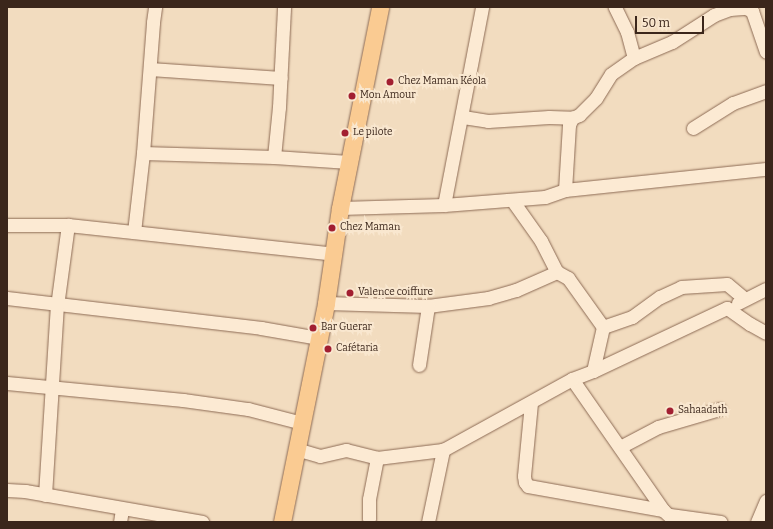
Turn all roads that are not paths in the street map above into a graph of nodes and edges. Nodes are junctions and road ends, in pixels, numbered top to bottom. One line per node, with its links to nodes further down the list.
1 (156, 7): 8 (street)
2 (284, 7): 9 (street)
3 (380, 7): 16 (main road)
4 (482, 7): 11 (street)
5 (615, 7): 7 (street)
6 (766, 52): 7 (street)
7 (634, 58): 12 (street)
8 (150, 68): 9 (street); 14 (street)
9 (281, 78): 15 (street)
10 (766, 91): 13 (street)
11 (463, 116): 12 (street); 20 (street)
12 (572, 118): 18 (street)
13 (693, 128)
14 (143, 153): 15 (street); 24 (street)
15 (274, 158): 16 (street)
16 (349, 162): 21 (main road)
17 (766, 168): 18 (street)
18 (565, 190): 19 (street)
19 (512, 200): 20 (street); 26 (street)
20 (444, 205): 21 (street)
21 (340, 208): 25 (main road)
22 (7, 225): 23 (street)
23 (68, 225): 24 (street); 31 (street)
24 (134, 232): 25 (street)
25 (333, 254): 30 (main road)
26 (557, 272): 32 (street); 34 (street)
27 (766, 289): 29 (street)
28 (7, 298): 31 (street)
29 (745, 299): 33 (street); 34 (street)
30 (326, 303): 32 (street); 36 (main road)
31 (58, 306): 36 (street); 41 (street)
32 (428, 306): 37 (street)
33 (727, 308): 35 (street); 38 (street)
34 (603, 327): 38 (street)
35 (766, 333)
36 (319, 338): 44 (main road)
37 (419, 365)
38 (593, 371): 39 (street)
39 (572, 380): 42 (street); 45 (street)
40 (7, 383): 41 (street)
41 (53, 387): 44 (street); 50 (street)
42 (531, 402): 47 (street); 53 (street)
43 (719, 409): 45 (street)
44 (302, 423): 46 (main road)
45 (620, 447): 53 (street)
46 (296, 449): 48 (street); 57 (main road)
47 (443, 450): 48 (street); 58 (street)
48 (377, 458): 54 (street)
49 (7, 490): 50 (street)
50 (45, 495): 52 (street)
51 (766, 501): 60 (street)
52 (122, 509): 55 (street); 56 (street)
53 (670, 516): 59 (street)
54 (369, 519)
55 (120, 522)
56 (202, 522)
57 (282, 522)
58 (428, 522)
59 (721, 522)
60 (757, 522)

